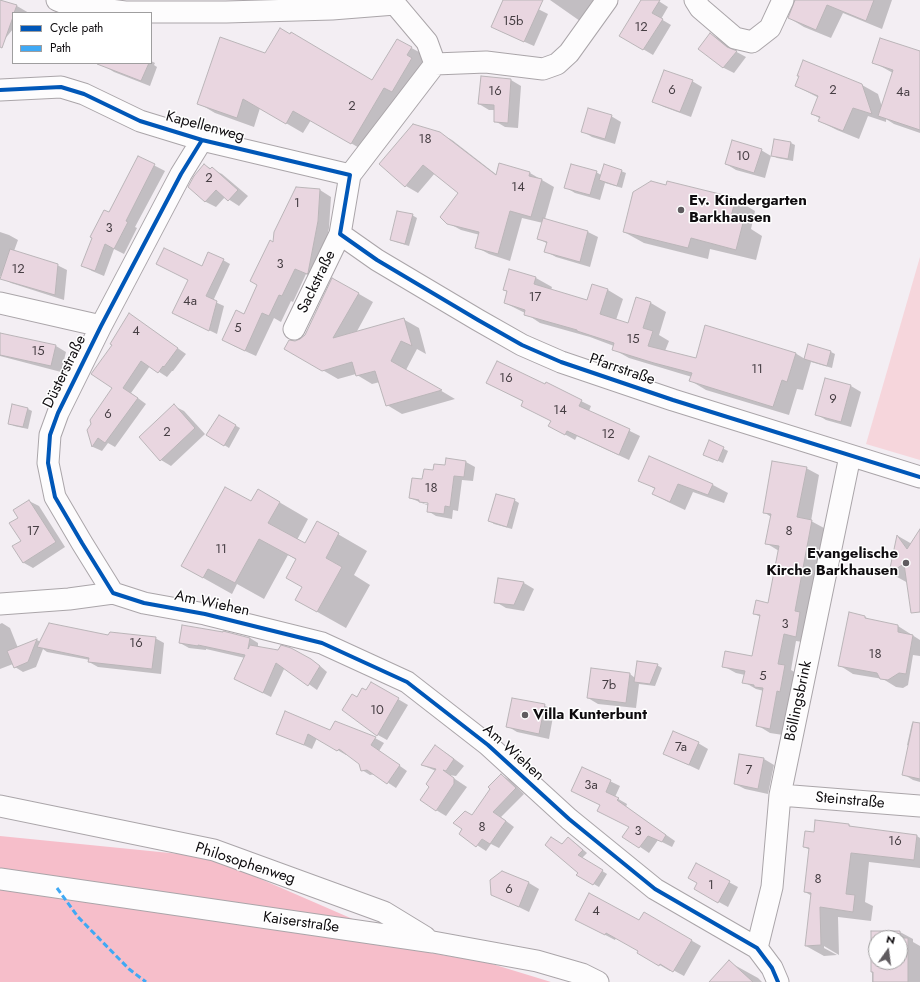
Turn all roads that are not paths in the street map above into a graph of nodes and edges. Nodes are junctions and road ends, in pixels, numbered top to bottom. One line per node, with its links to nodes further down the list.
1 (57, 0): 5 (street)
2 (607, 0): 6 (street)
3 (695, 0): 4 (street)
4 (783, 0)
5 (395, 2): 6 (street)
6 (435, 64): 9 (street)
7 (0, 90): 8 (street, Kapellenweg)
8 (202, 140): 9 (street, Kapellenweg); 12 (street, Düsterstraße)
9 (350, 175): 10 (street)
10 (340, 234): 13 (street, Sackstraße); 14 (street, Pfarrstraße)
11 (0, 303): 12 (street)
12 (101, 326): 16 (street, Düsterstraße)
13 (294, 329)
14 (850, 456): 15 (street, Pfarrstraße); 18 (street, Böllingsbrink)
15 (920, 477)
16 (114, 593): 17 (street); 23 (street, Am Wiehen)
17 (0, 604)
18 (780, 795): 20 (street, Steinstraße); 23 (street, Böllingsbrink)
19 (0, 806): 22 (street, Philosophenweg)
20 (920, 806)
21 (0, 879): 22 (street, Kaiserstraße)
22 (433, 942): 24 (street, Kaiserstraße)
23 (757, 948): 25 (street, Am Wiehen)
24 (598, 982)
25 (778, 982)

